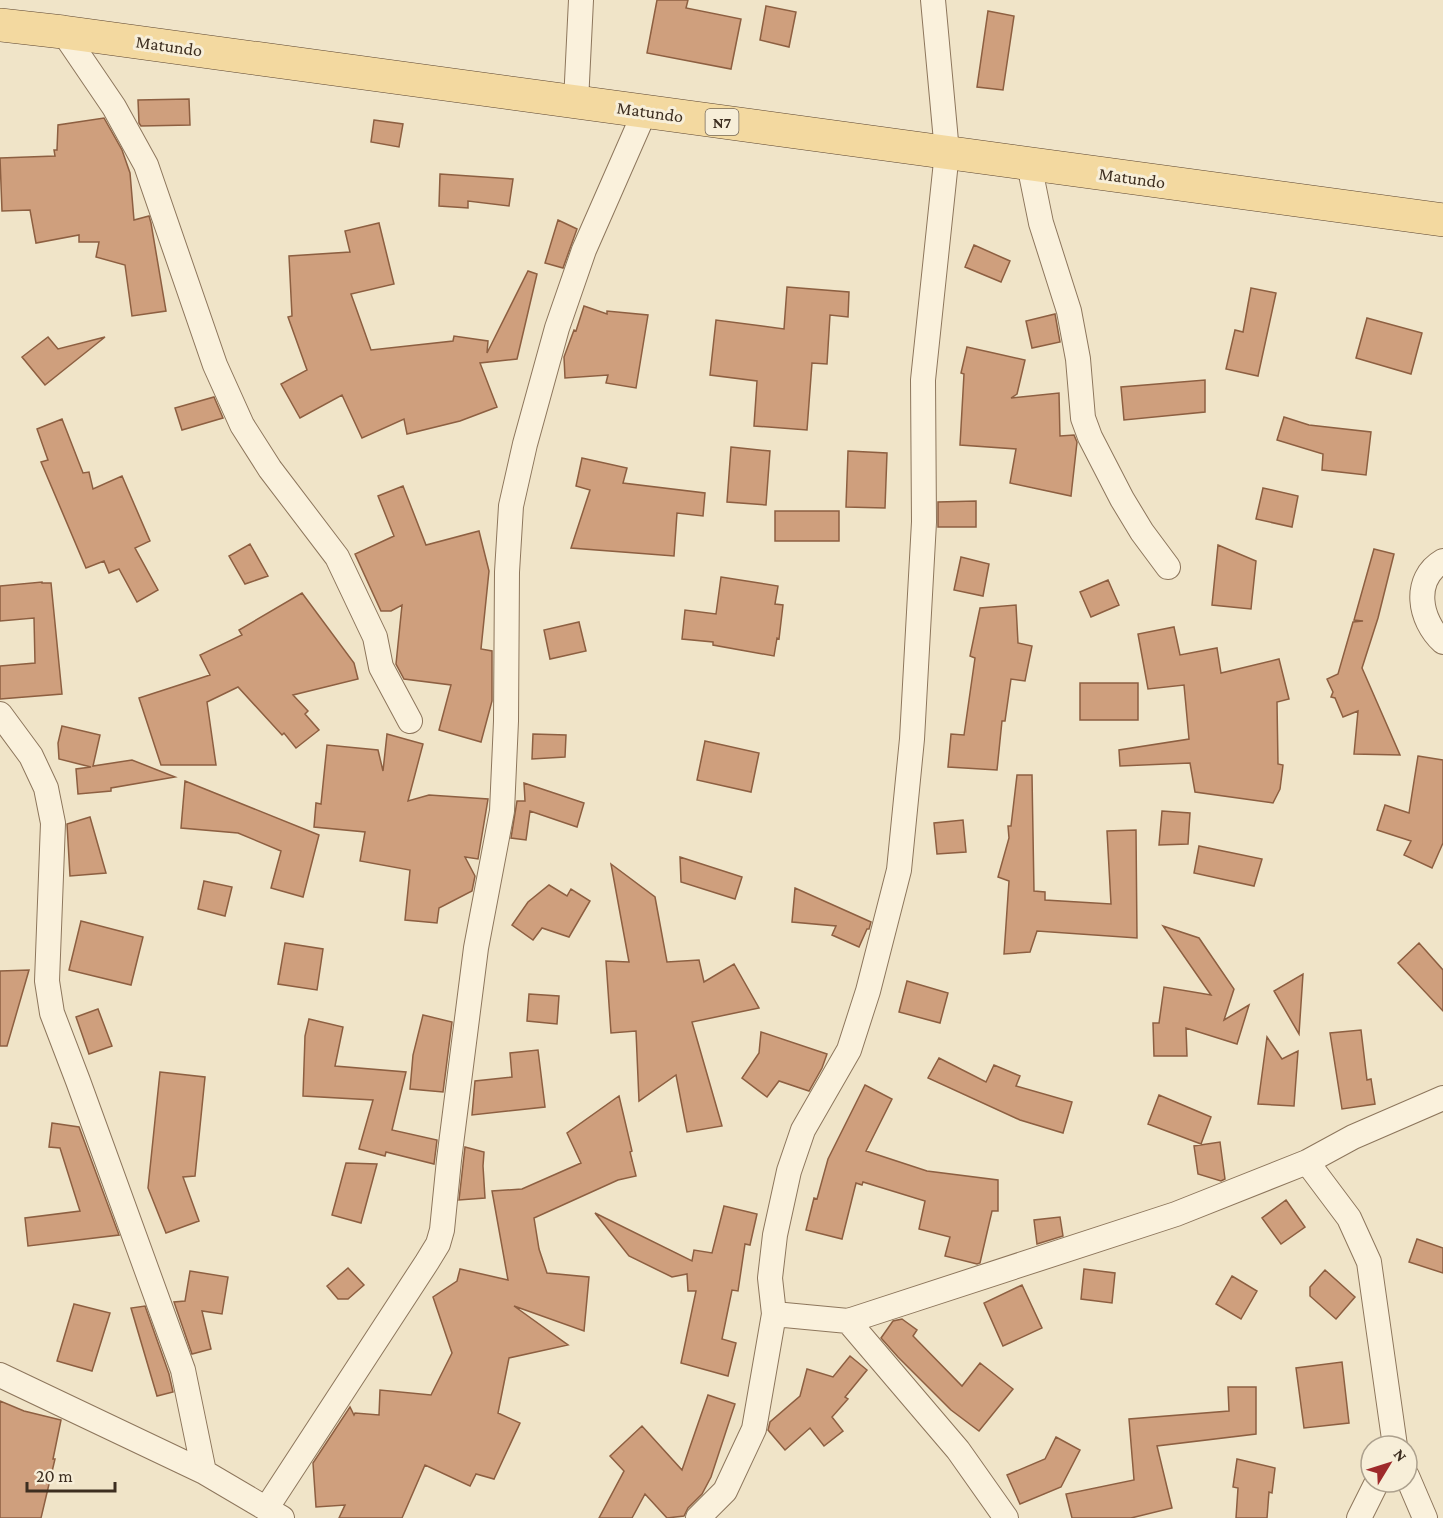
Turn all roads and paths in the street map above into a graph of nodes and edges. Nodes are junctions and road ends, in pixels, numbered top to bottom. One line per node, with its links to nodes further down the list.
1 (580, 0): 5 (street)
2 (935, 1): 7 (street)
3 (0, 25): 4 (main road, Matundo / N7)
4 (63, 32): 5 (main road, Matundo / N7); 14 (street)
5 (576, 102): 6 (main road, Matundo / N7)
6 (645, 111): 7 (main road, Matundo / N7); 24 (street)
7 (947, 152): 8 (main road, Matundo / N7); 17 (street)
8 (1029, 164): 9 (main road, Matundo / N7); 11 (street)
9 (1443, 220)
10 (1443, 561): 12 (street)
11 (1168, 567)
12 (1443, 642)
13 (0, 714): 21 (street)
14 (410, 721)
15 (1443, 1098): 16 (street)
16 (1307, 1162): 18 (street); 20 (street)
17 (774, 1314): 18 (street); 25 (street)
18 (848, 1321): 26 (street)
19 (0, 1375): 21 (street)
20 (1393, 1434)
21 (204, 1472): 24 (street)
22 (1371, 1494): 27 (street)
23 (1415, 1494): 28 (street)
24 (274, 1513)
25 (698, 1518)
26 (1006, 1518)
27 (1359, 1518)
28 (1425, 1518)

